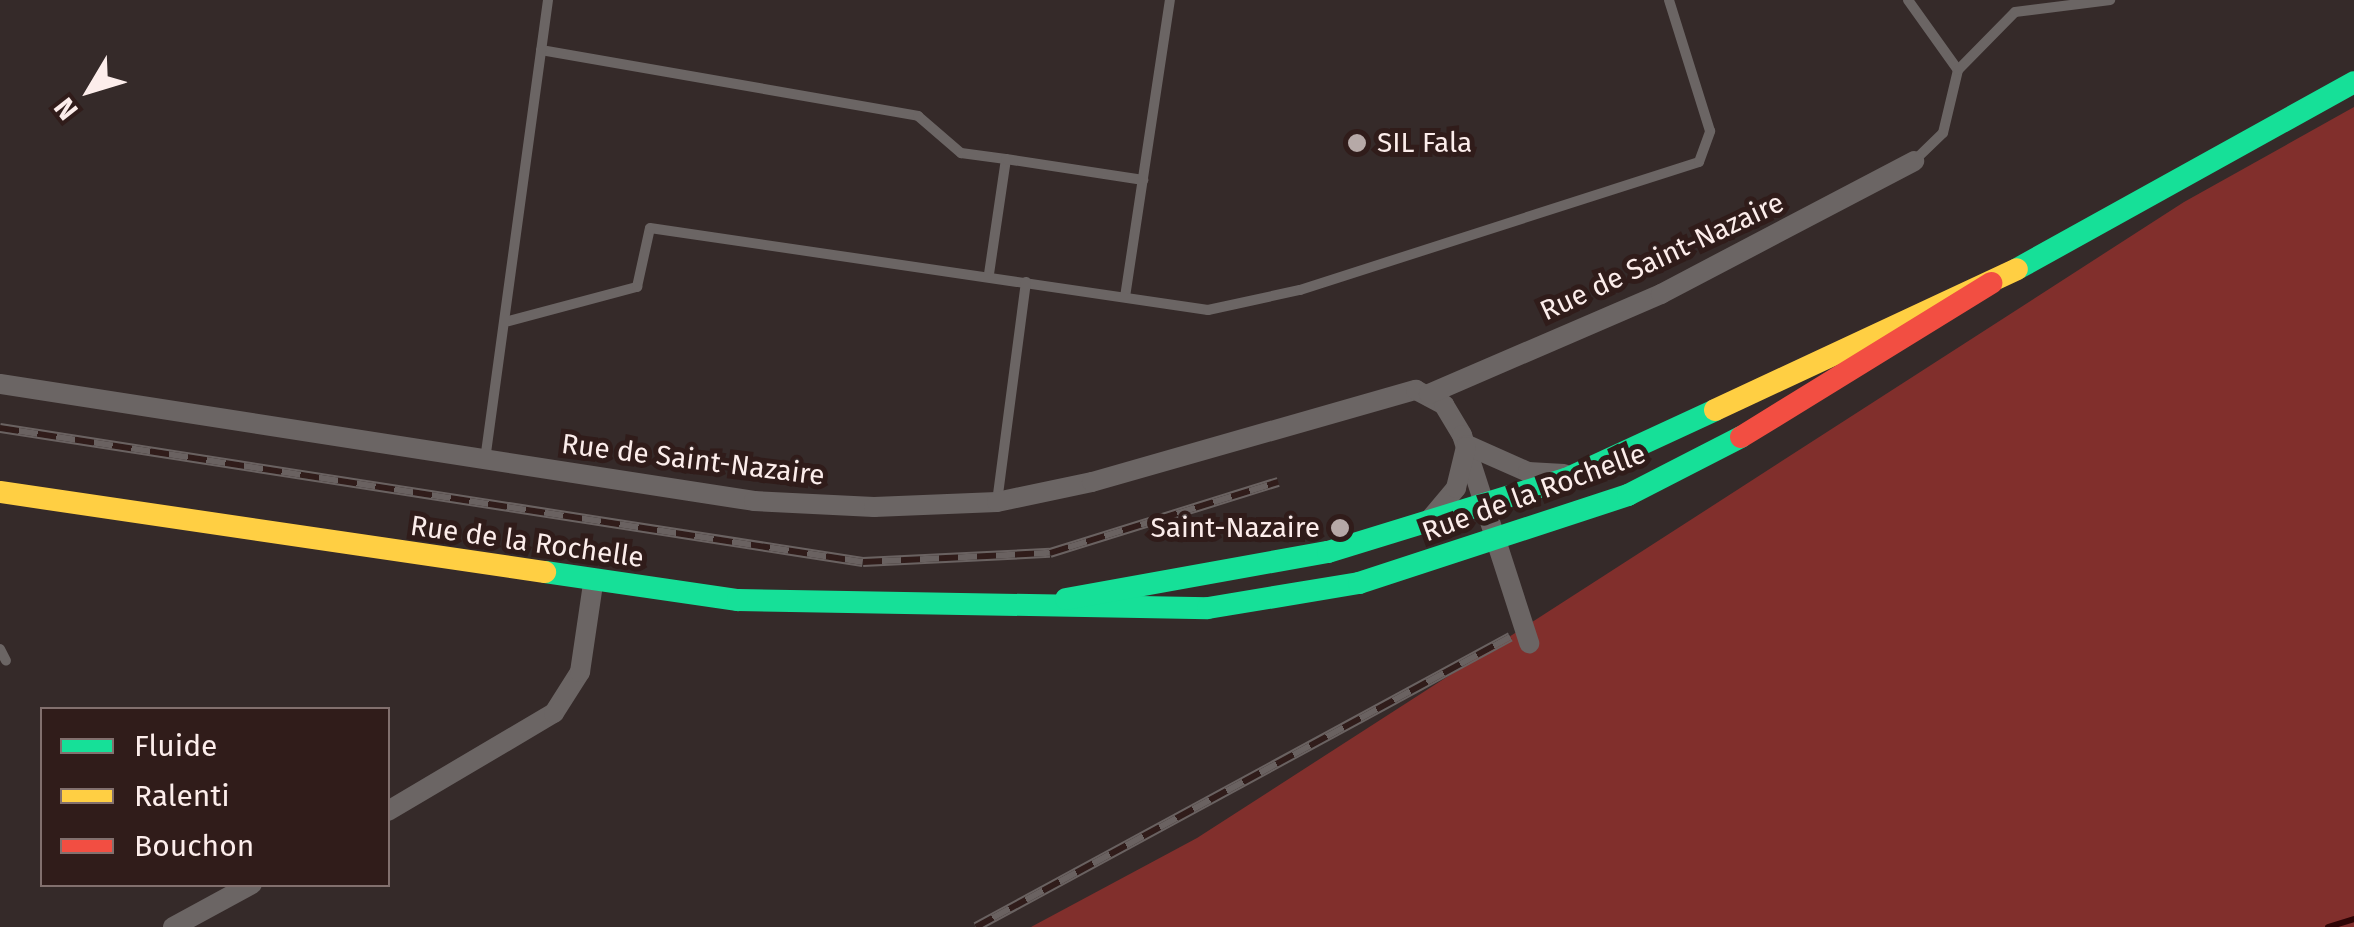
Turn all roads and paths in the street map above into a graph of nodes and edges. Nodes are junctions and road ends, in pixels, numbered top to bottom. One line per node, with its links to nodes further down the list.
1 (548, 0): 6 (lane)
2 (1170, 0): 11 (lane)
3 (1669, 0): 15 (lane)
4 (1908, 0): 7 (lane)
5 (2110, 0): 7 (lane)
6 (541, 50): 9 (lane); 16 (lane)
7 (1958, 70): 10 (lane)
8 (2354, 82): 14 (main road, Rue de la Rochelle)
9 (1006, 160): 11 (lane); 12 (lane)
10 (1914, 161): 18 (street, Rue de Saint-Nazaire)
11 (1142, 180): 15 (lane)
12 (989, 274): 13 (lane); 16 (lane)
13 (1026, 282): 15 (lane); 23 (lane)
14 (1991, 283): 21 (main road, Rue de la Rochelle); 26 (main road, Rue de la Rochelle)
15 (1124, 298)
16 (505, 322): 20 (lane)
17 (0, 384): 20 (street, Rue de Saint-Nazaire)
18 (1429, 394): 19 (street); 23 (street, Rue de Saint-Nazaire)
19 (1466, 445): 21 (street); 24 (street); 25 (street)
20 (484, 462): 23 (street, Rue de Saint-Nazaire)
21 (1576, 474): 24 (main road, Rue de la Rochelle)
22 (0, 492): 27 (main road, Rue de la Rochelle)
23 (997, 502)
24 (1489, 508): 25 (main road, Rue de la Rochelle); 26 (street)
25 (1420, 527): 28 (main road, Rue de la Rochelle)
26 (1499, 542): 28 (main road, Rue de la Rochelle); 29 (street)
27 (592, 584): 28 (main road, Rue de la Rochelle); 32 (street)
28 (1049, 604)
29 (1529, 643)
30 (0, 649): 31 (lane)
31 (6, 660)
32 (390, 810)
33 (246, 887): 34 (street)
34 (173, 927)

